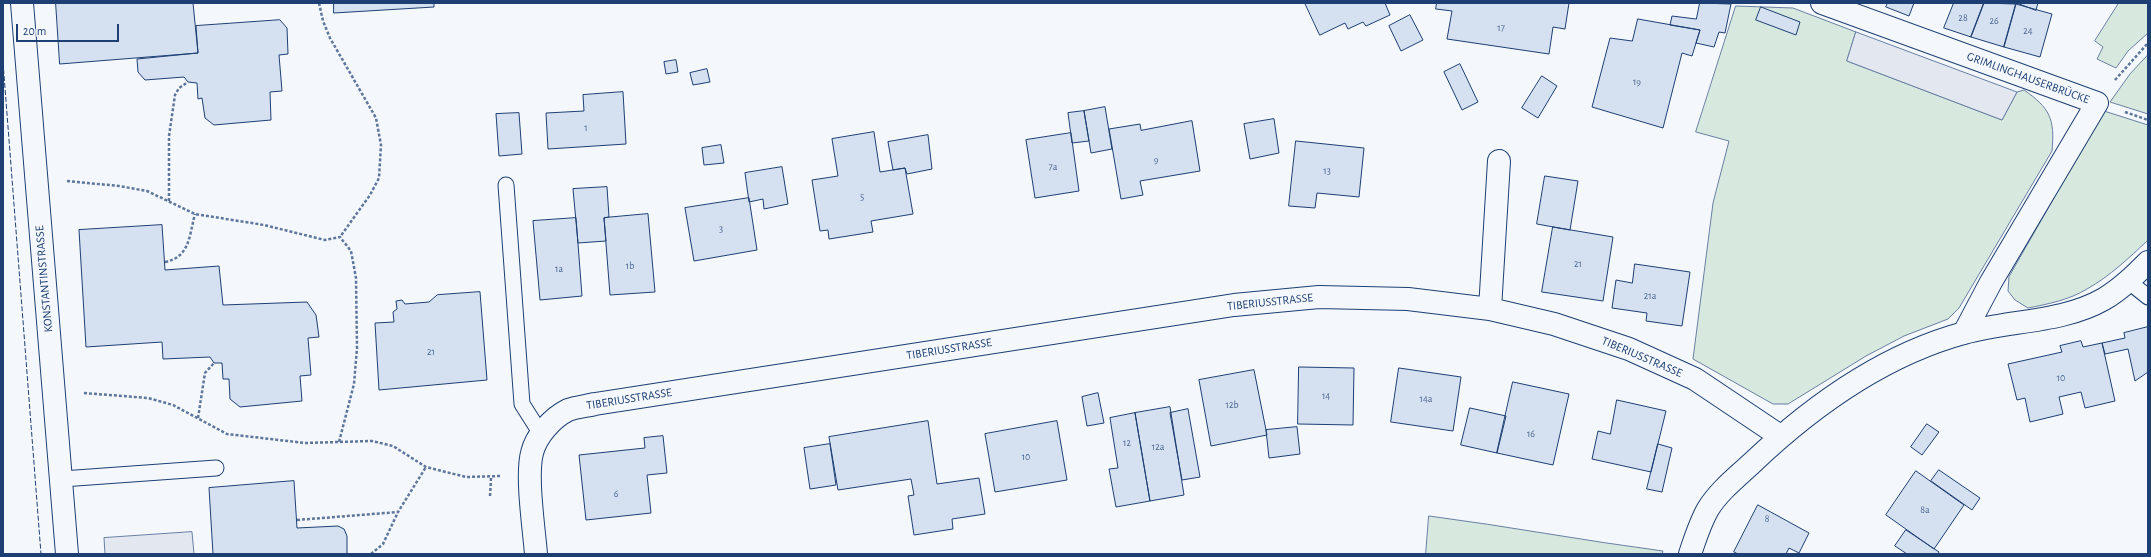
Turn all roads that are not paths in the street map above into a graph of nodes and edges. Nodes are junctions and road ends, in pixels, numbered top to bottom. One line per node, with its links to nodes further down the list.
1 (22, 3): 13 (street, KONSTANTINSTRASSE)
2 (1822, 3): 9 (street, GRIMLINGHAUSERBRÜCKE)
3 (1499, 161): 8 (street)
4 (506, 185): 10 (lane)
5 (2148, 262): 6 (street)
6 (2128, 281): 7 (lane); 9 (street)
7 (2148, 297)
8 (1490, 309): 10 (street, TIBERIUSSTRASSE); 11 (street, TIBERIUSSTRASSE)
9 (1964, 333): 11 (street)
10 (541, 434): 15 (street, TIBERIUSSTRASSE)
11 (1780, 436): 16 (street)
12 (216, 468): 13 (lane)
13 (62, 479): 14 (street, KONSTANTINSTRASSE)
14 (67, 554)
15 (536, 554)
16 (1690, 554)

